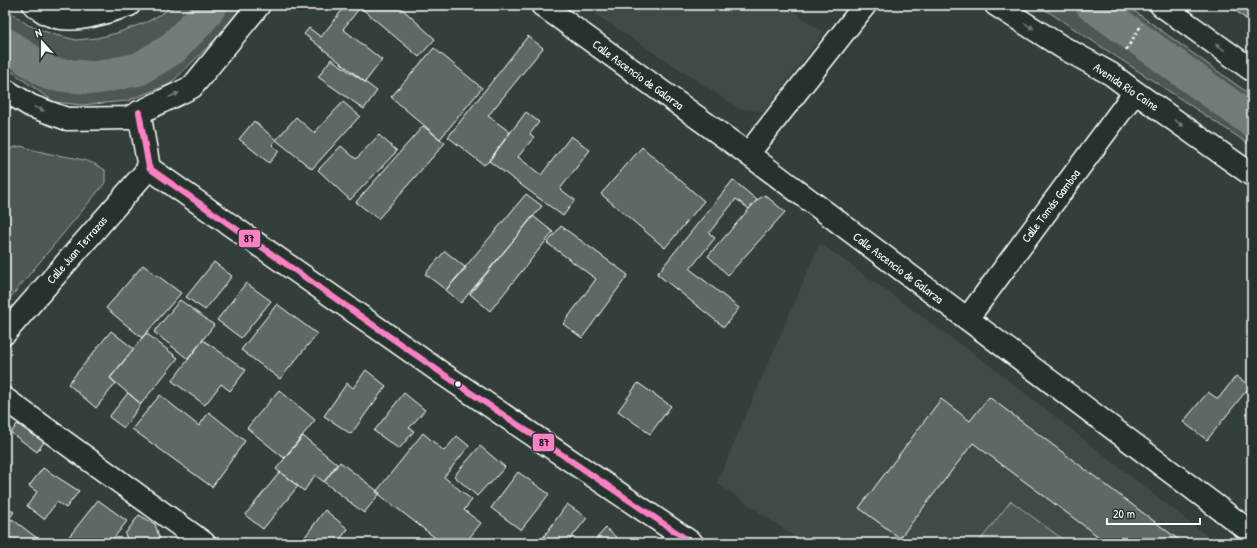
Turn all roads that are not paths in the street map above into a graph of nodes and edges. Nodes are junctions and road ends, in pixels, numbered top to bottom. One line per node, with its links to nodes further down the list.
1 (34, 5): 2 (street)
2 (129, 5)
3 (259, 5): 11 (street, one-way to 3)
4 (542, 5): 12 (street, Calle Ascencio de Galarza)
5 (865, 5): 12 (street)
6 (996, 5): 10 (street, Avenida Río Caine, one-way to 10)
7 (1161, 5): 8 (street, one-way to 7)
8 (1252, 70)
9 (5, 90): 11 (street, one-way to 11)
10 (1135, 92): 14 (street, Avenida Río Caine, one-way to 14); 15 (street, Calle Tomás Gamboa)
11 (139, 112): 13 (street)
12 (748, 154): 15 (street, Calle Ascencio de Galarza)
13 (149, 168): 16 (street, Calle Juan Terrazas); 20 (street)
14 (1252, 175)
15 (967, 319): 18 (street, Calle Ascencio de Galarza)
16 (5, 332)
17 (5, 399): 19 (street)
18 (1252, 533)
19 (204, 543)
20 (692, 543)

